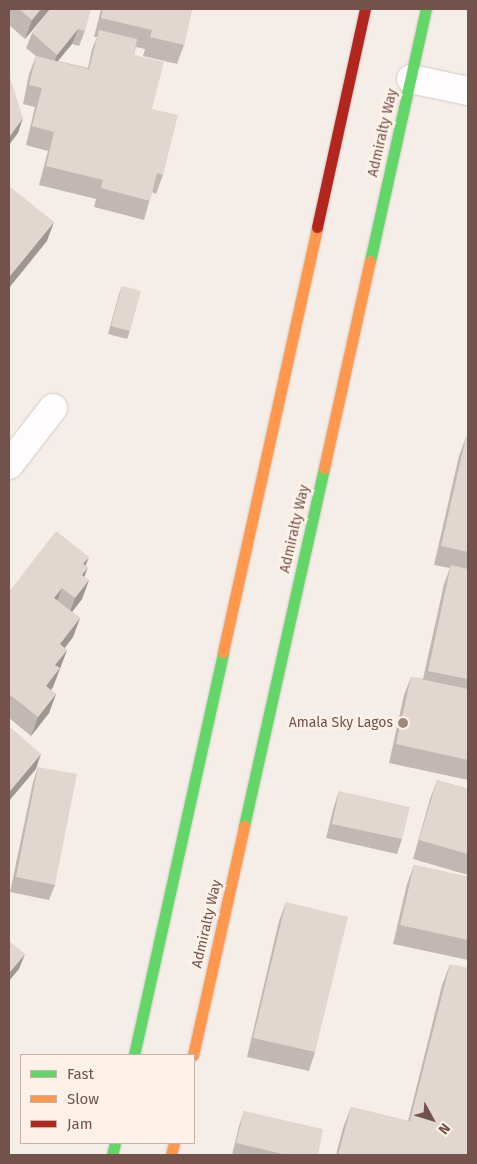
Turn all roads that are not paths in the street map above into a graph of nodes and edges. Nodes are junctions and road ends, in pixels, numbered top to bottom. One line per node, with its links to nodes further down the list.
1 (365, 9): 7 (main road)
2 (426, 9): 3 (main road, Admiralty Way)
3 (411, 78): 4 (street); 8 (main road, Admiralty Way)
4 (468, 91)
5 (53, 408): 6 (street)
6 (9, 465)
7 (134, 1054)
8 (193, 1054)

